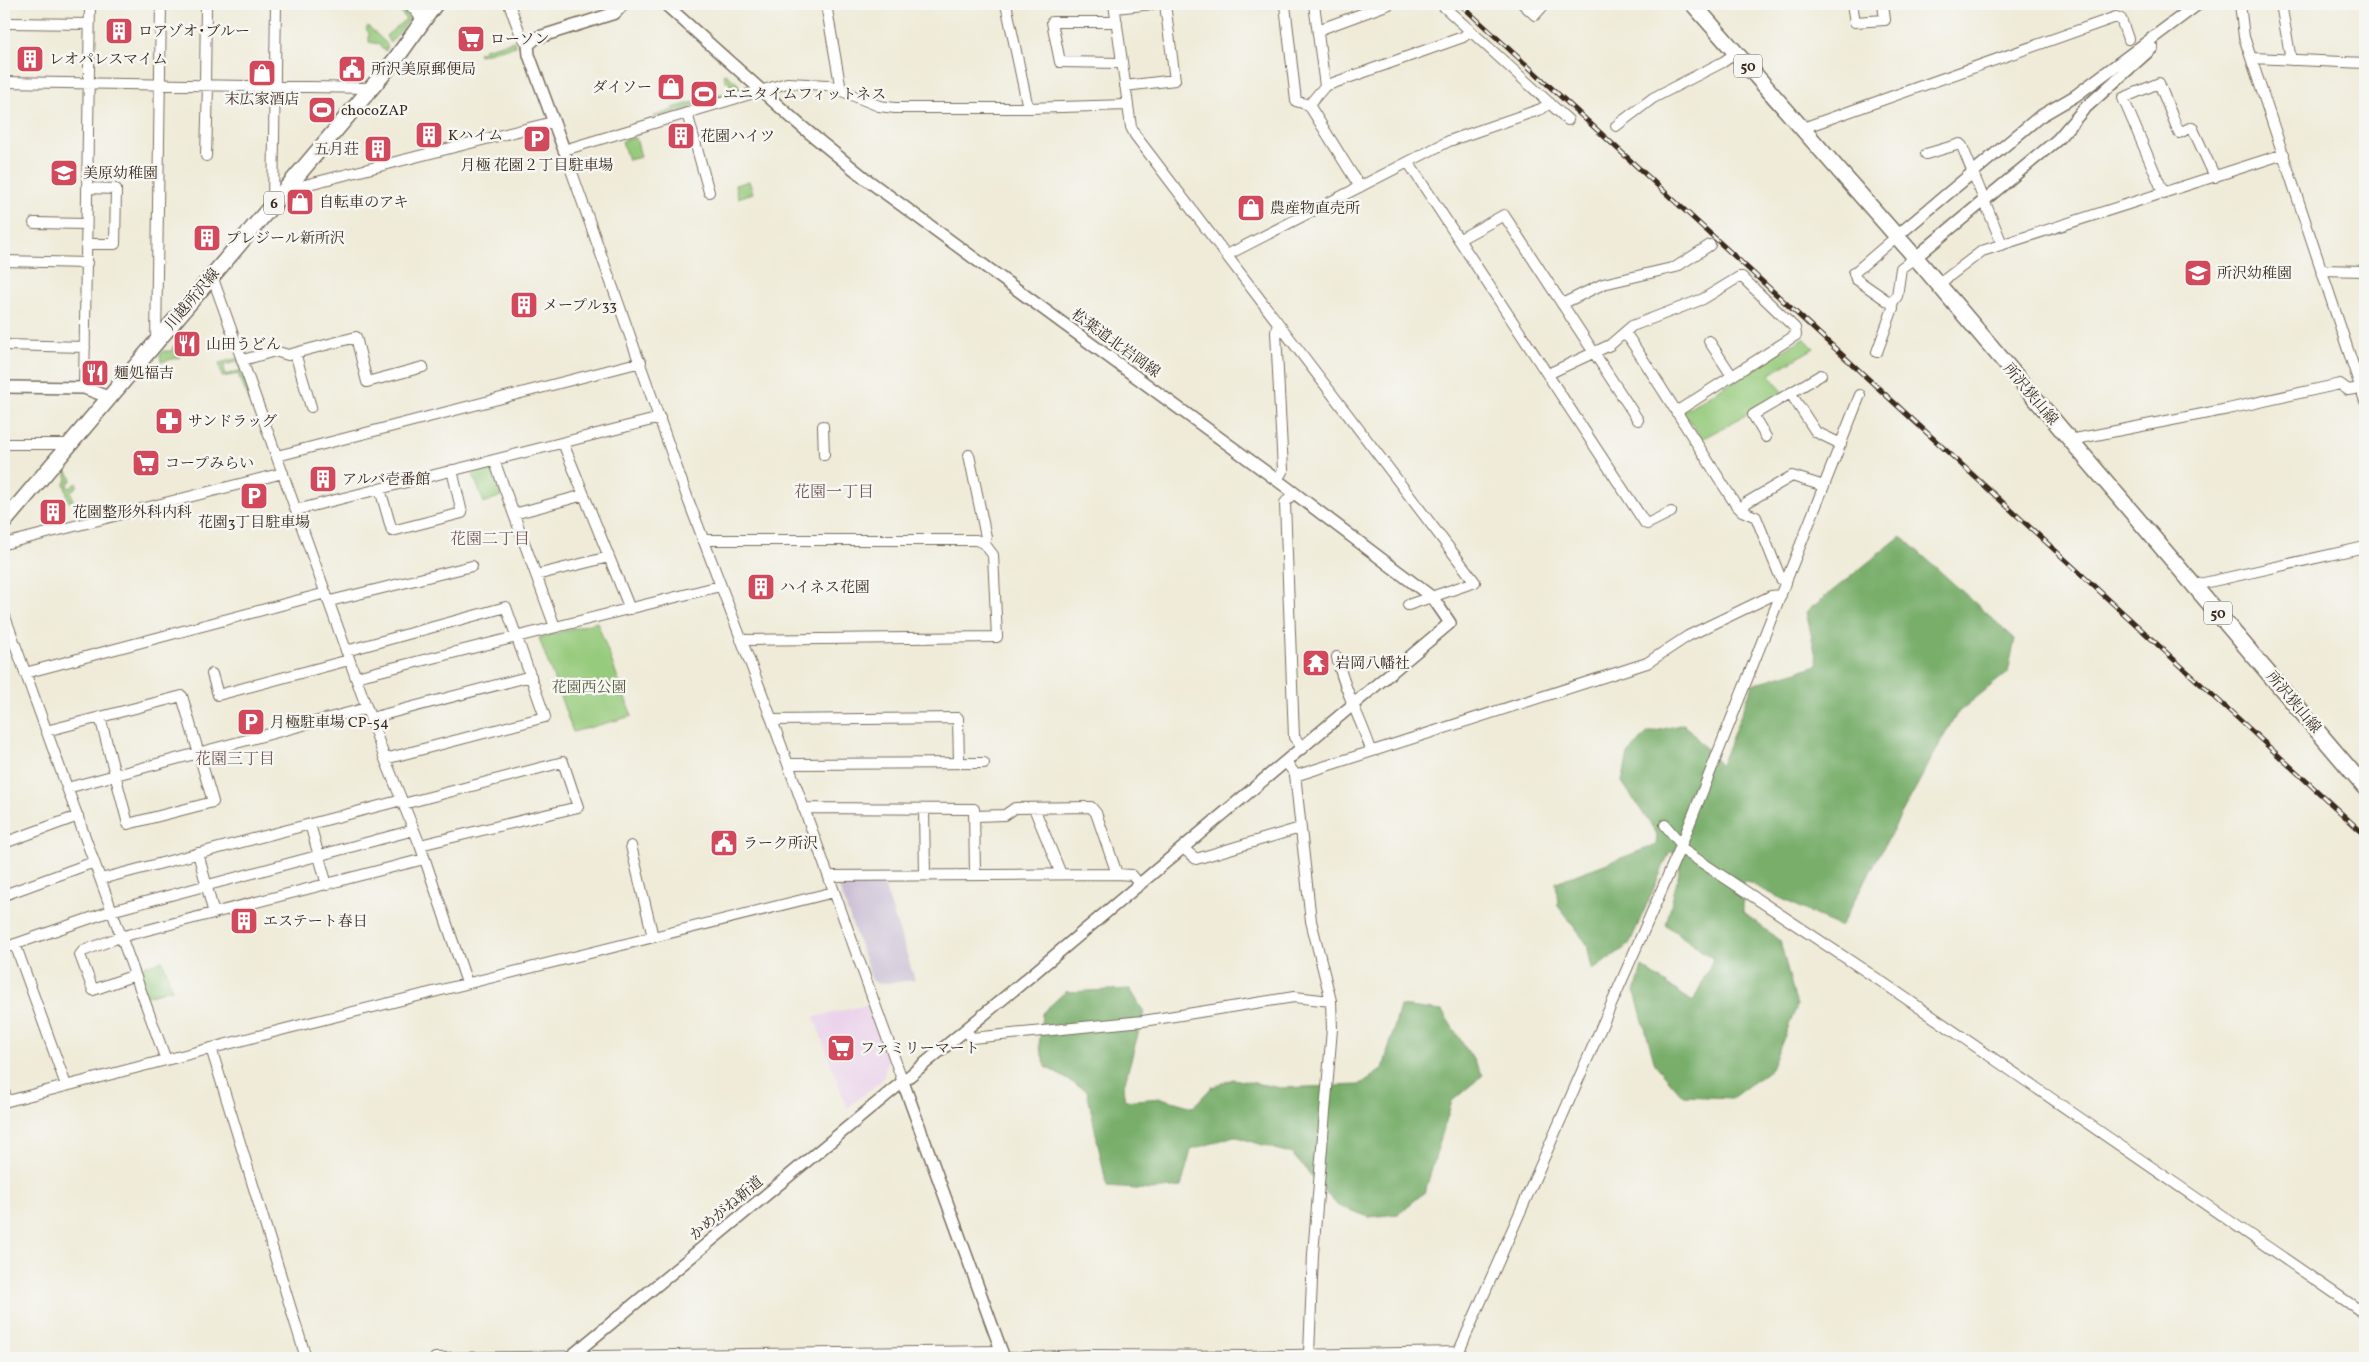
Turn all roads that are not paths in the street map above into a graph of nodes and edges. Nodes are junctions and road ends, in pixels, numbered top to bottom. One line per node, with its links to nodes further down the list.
1 (90, 4): 31 (street)
2 (161, 4): 43 (street)
3 (206, 4): 44 (street)
4 (276, 4): 47 (street)
5 (409, 4): 28 (street)
6 (434, 4): 28 (main road, 川越所沢線 / 6)
7 (509, 4): 35 (street)
8 (624, 4): 35 (street)
9 (665, 4): 49 (street, 松葉道北岩岡線)
10 (826, 4): 50 (street)
11 (1006, 4): 54 (street)
12 (1153, 4): 26 (street)
13 (1165, 4): 45 (street)
14 (1314, 4): 32 (street)
15 (1389, 4): 32 (street)
16 (1441, 4): 33 (street)
17 (1523, 4): 18 (street)
18 (1545, 4)
19 (1693, 4): 36 (main road, 所沢狭山線 / 50)
20 (1852, 4): 21 (street)
21 (1884, 4)
22 (2198, 4): 27 (street)
23 (2240, 4): 37 (street)
24 (2281, 4): 38 (street)
25 (1285, 5): 53 (street)
26 (1114, 6): 29 (street)
27 (2186, 14): 65 (street); 72 (street)
28 (424, 21): 48 (main road, 川越所沢線 / 6)
29 (1117, 22): 39 (street); 39 (street)
30 (7, 23): 31 (street)
31 (89, 24): 42 (street)
32 (1318, 30): 46 (street)
33 (1470, 31): 46 (street); 51 (street)
34 (2128, 39): 59 (street)
35 (528, 45): 57 (street)
36 (1736, 53): 58 (street); 59 (main road, 所沢狭山線 / 50)
37 (2252, 58): 38 (street); 62 (street)
38 (2291, 60): 40 (street)
39 (1122, 63): 45 (street)
40 (2365, 63)
41 (4, 82): 42 (street)
42 (88, 83): 43 (street); 69 (street)
43 (160, 84): 44 (street); 94 (street)
44 (206, 85): 47 (street); 63 (street)
45 (1125, 86): 52 (street)
46 (1325, 86): 53 (street)
47 (274, 87): 48 (street); 73 (street)
48 (371, 88): 67 (main road, 川越所沢線 / 6)
49 (761, 90): 50 (street); 55 (street); 130 (street, 松葉道北岩岡線)
50 (841, 90): 54 (street)
51 (1550, 103): 56 (street); 64 (street)
52 (1128, 105): 54 (street); 81 (street)
53 (1308, 105): 68 (street)
54 (1028, 108)
55 (687, 113): 60 (street); 70 (street)
56 (1568, 120)
57 (553, 122): 60 (street); 67 (street)
58 (1616, 126)
59 (1803, 128): 76 (main road, 所沢狭山線 / 50)
60 (564, 150): 101 (street)
61 (1926, 154): 65 (street)
62 (2284, 154): 66 (street); 85 (street)
63 (206, 156)
64 (1408, 162): 68 (street); 77 (street)
65 (1972, 173): 72 (street); 76 (street)
66 (2215, 177): 71 (street); 71 (street)
67 (293, 180): 73 (main road, 川越所沢線 / 6)
68 (1360, 187): 81 (street)
69 (87, 188): 75 (street); 79 (street)
70 (709, 192)
71 (2164, 194): 88 (street)
72 (1984, 201): 78 (street); 82 (street)
73 (273, 204): 87 (main road, 川越所沢線 / 6)
74 (34, 223): 75 (street)
75 (86, 224): 79 (street)
76 (1897, 236): 82 (main road, 所沢狭山線 / 50); 89 (street)
77 (1460, 239): 90 (street); 103 (street)
78 (2000, 239)
79 (86, 244): 84 (street)
80 (1710, 245): 90 (street)
81 (1227, 255): 91 (street)
82 (1916, 257): 88 (main road, 所沢狭山線 / 50); 89 (street)
83 (4, 262): 84 (street)
84 (87, 263): 96 (street)
85 (2321, 270): 86 (street); 108 (street)
86 (2365, 271)
87 (212, 276): 94 (main road, 川越所沢線 / 6); 100 (street)
88 (1939, 284): 119 (main road, 所沢狭山線 / 50)
89 (1892, 302): 97 (street)
90 (1562, 304): 99 (street)
91 (1278, 323): 130 (street); 152 (street)
92 (1623, 334): 99 (street); 105 (street); 114 (street)
93 (1709, 341): 105 (street)
94 (156, 342): 111 (main road, 川越所沢線 / 6)
95 (4, 345): 96 (street)
96 (85, 347): 107 (street)
97 (1877, 352)
98 (295, 353): 100 (street); 102 (street); 113 (street)
99 (1593, 353): 103 (street); 116 (street)
100 (243, 360): 126 (street)
101 (641, 362): 115 (street); 126 (street)
102 (423, 367)
103 (1548, 374): 137 (street)
104 (1820, 375): 109 (street)
105 (1732, 376): 114 (street)
106 (4, 387): 107 (street)
107 (84, 388): 111 (street)
108 (2360, 388): 112 (street); 119 (street)
109 (1791, 394): 118 (street); 123 (street)
110 (1860, 395): 123 (street)
111 (108, 397): 122 (main road, 川越所沢線 / 6)
112 (2365, 401)
113 (311, 407)
114 (1676, 412): 136 (street)
115 (660, 418): 120 (street); 140 (street)
116 (1638, 420)
117 (823, 426): 124 (street)
118 (1766, 437)
119 (2070, 440): 149 (main road, 所沢狭山線 / 50)
120 (563, 443): 127 (street); 134 (street)
121 (4, 444): 122 (street)
122 (70, 444): 139 (main road, 川越所沢線 / 6)
123 (1841, 444): 131 (street)
124 (824, 455)
125 (969, 455): 141 (street)
126 (277, 456): 129 (street)
127 (494, 460): 128 (street); 138 (street)
128 (452, 470): 132 (street); 132 (street)
129 (283, 473): 135 (street); 142 (street)
130 (1277, 480): 133 (street, 松葉道北岩岡線)
131 (1824, 486): 136 (street); 147 (street)
132 (380, 488): 135 (street)
133 (1294, 492): 152 (street, 松葉道北岩岡線); 171 (street)
134 (584, 495): 138 (street); 144 (street)
135 (296, 510): 151 (street)
136 (1742, 511): 147 (street)
137 (1671, 512)
138 (514, 514): 146 (street)
139 (4, 522)
140 (703, 540): 141 (street); 148 (street)
141 (984, 543): 159 (street)
142 (4, 544)
143 (2365, 546): 149 (street)
144 (609, 557): 146 (street); 154 (street)
145 (472, 566): 151 (street)
146 (536, 575): 157 (street)
147 (1786, 583): 150 (street)
148 (720, 586): 154 (street); 159 (street)
149 (2195, 586): 181 (main road, 所沢狭山線 / 50)
150 (1781, 595): 172 (street); 196 (street)
151 (328, 597): 160 (street); 162 (street)
152 (1434, 598): 153 (street); 156 (street, 松葉道北岩岡線)
153 (1408, 606)
154 (630, 609): 157 (street)
155 (4, 614): 162 (street)
156 (1450, 623): 166 (street, かめがね新道)
157 (555, 627): 158 (street)
158 (516, 636): 160 (street); 164 (street); 165 (street)
159 (741, 640): 169 (street)
160 (348, 655): 163 (street); 165 (street)
161 (1337, 657): 166 (street)
162 (25, 673): 170 (street)
163 (212, 674)
164 (531, 676): 167 (street); 174 (street)
165 (356, 677): 167 (street)
166 (1355, 704): 171 (street, かめがね新道); 172 (street)
167 (369, 713): 173 (street); 174 (street)
168 (100, 718): 170 (street); 173 (street); 179 (street)
169 (772, 720): 176 (street); 177 (street)
170 (46, 731): 182 (street)
171 (1303, 748): 175 (street, かめがね新道)
172 (1371, 750): 180 (street)
173 (198, 753): 179 (street); 179 (street)
174 (385, 758): 183 (street)
175 (1286, 762): 180 (street); 197 (street, かめがね新道)
176 (959, 763): 177 (street); 178 (street)
177 (788, 764): 184 (street)
178 (984, 764)
179 (115, 775): 182 (street)
180 (1295, 776): 191 (street)
181 (2365, 787)
182 (67, 788): 187 (street)
183 (402, 802): 189 (street); 192 (street); 194 (street)
184 (803, 808): 186 (street); 206 (street)
185 (1034, 808): 188 (street); 202 (street); 203 (street)
186 (924, 809): 188 (street); 204 (street)
187 (78, 816): 193 (street); 201 (street)
188 (974, 816): 205 (street)
189 (310, 824): 198 (street); 199 (street)
190 (1665, 825): 196 (street)
191 (1300, 828): 197 (street); 221 (street)
192 (414, 830): 194 (street); 199 (street)
193 (4, 843)
194 (420, 845): 200 (street)
195 (631, 846): 216 (street)
196 (1680, 846): 228 (street); 230 (street)
197 (1183, 848): 210 (street, かめがね新道)
198 (198, 854): 207 (street); 208 (street)
199 (319, 855): 208 (street); 209 (street)
200 (424, 859): 209 (street); 220 (street)
201 (94, 862): 207 (street); 212 (street)
202 (1061, 874): 203 (street); 205 (street)
203 (1117, 874): 210 (street)
204 (925, 875): 205 (street); 206 (street)
205 (976, 875)
206 (829, 876): 211 (street)
207 (101, 879): 213 (street)
208 (206, 884): 213 (street); 214 (street)
209 (327, 885): 214 (street)
210 (1140, 885): 222 (street, かめがね新道)
211 (834, 892): 216 (street); 225 (street)
212 (4, 894)
213 (111, 911): 215 (street); 217 (street)
214 (214, 914): 215 (street)
215 (120, 937): 219 (street); 219 (street)
216 (653, 937): 220 (street)
217 (15, 944): 218 (street); 226 (street)
218 (4, 948)
219 (135, 975): 224 (street)
220 (467, 983): 223 (street)
221 (1331, 1001): 222 (street); 229 (street)
222 (965, 1030): 225 (street, かめがね新道)
223 (211, 1048): 224 (street); 233 (street)
224 (166, 1060): 226 (street)
225 (902, 1082): 231 (street); 235 (street, かめがね新道)
226 (66, 1085): 227 (street)
227 (5, 1098)
228 (2365, 1314)
229 (1309, 1354): 230 (street); 232 (street)
230 (1457, 1355)
231 (1005, 1356): 232 (street); 235 (street)
232 (1242, 1357)
233 (306, 1358)
234 (435, 1358): 235 (street)
235 (570, 1358)

